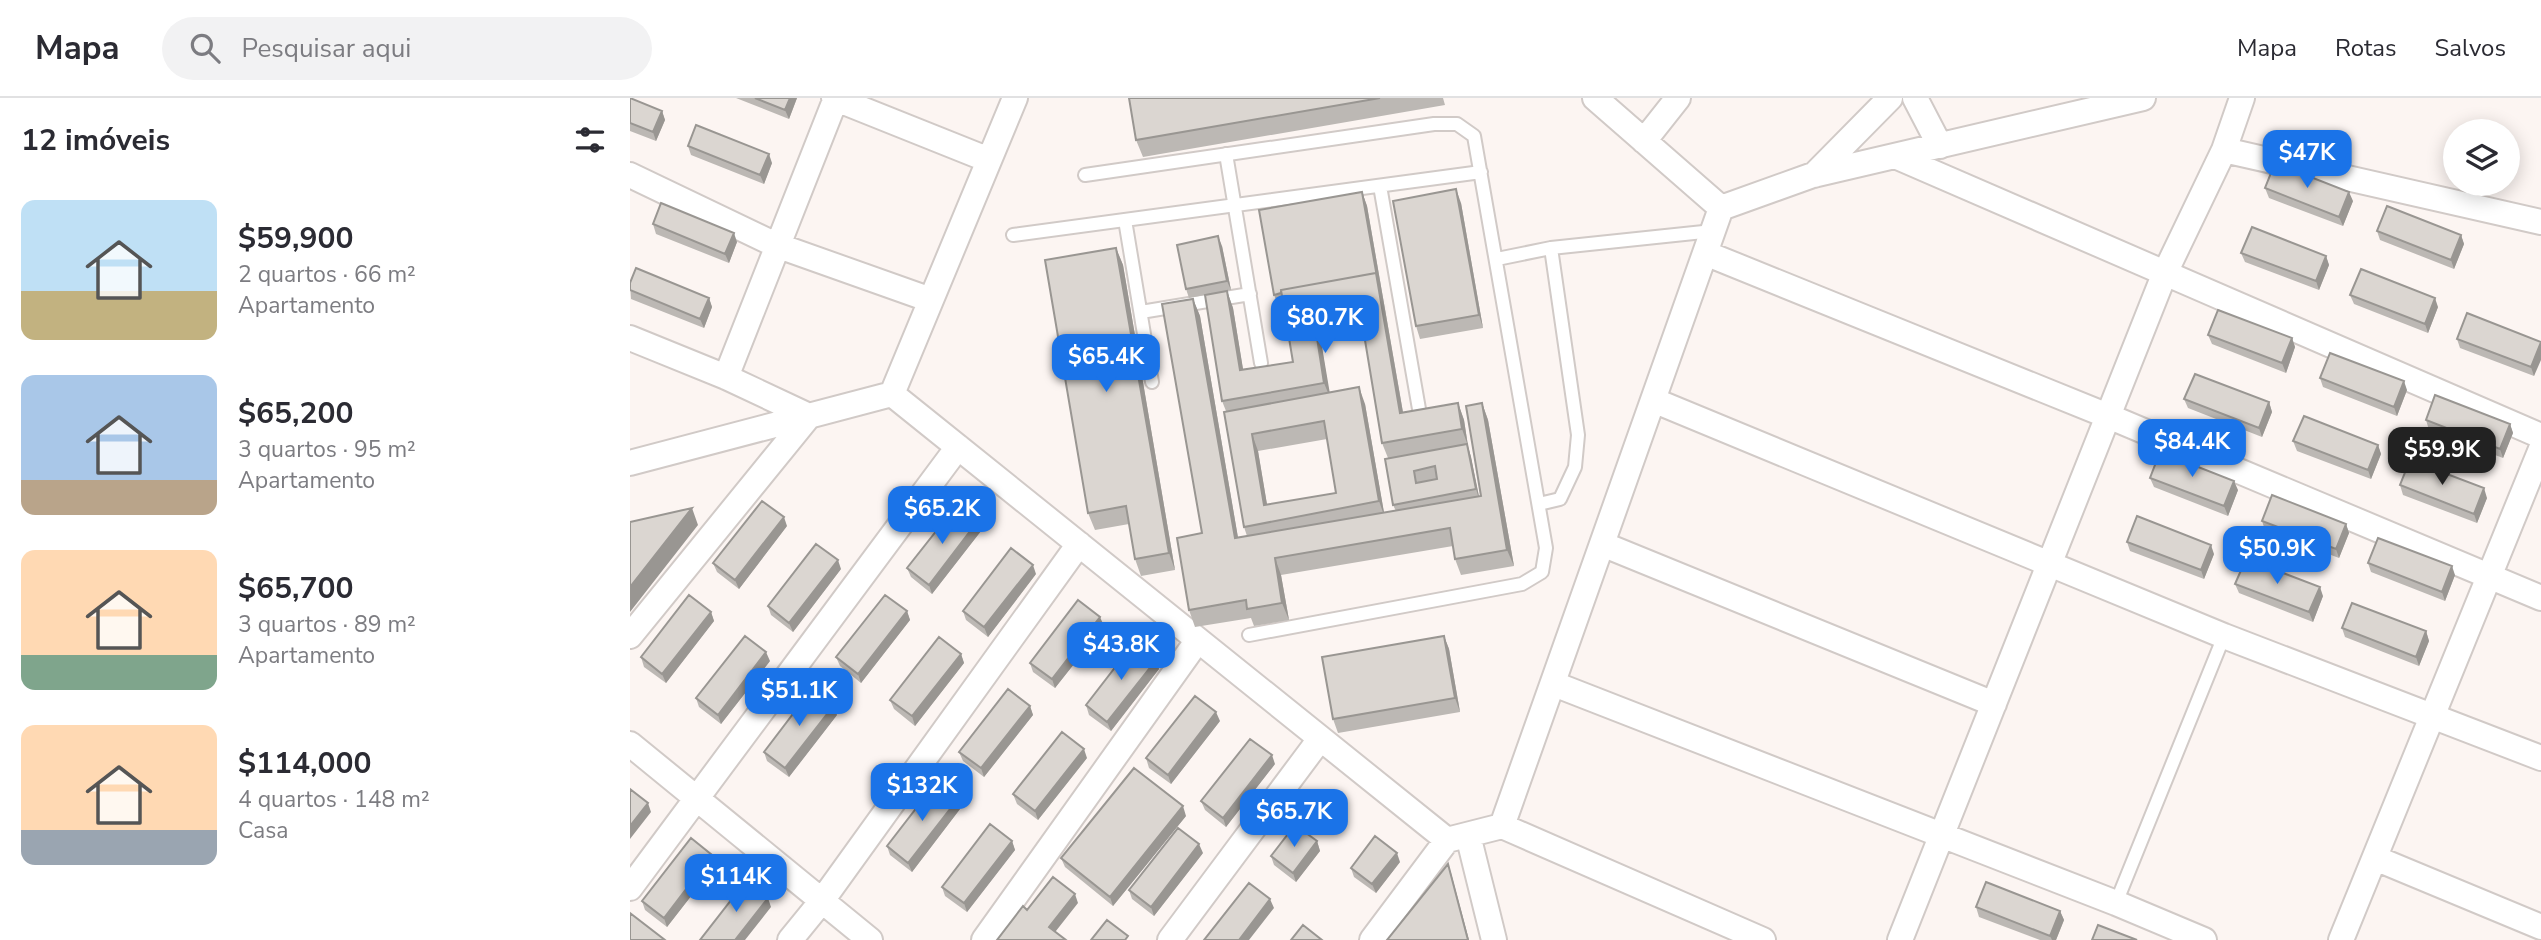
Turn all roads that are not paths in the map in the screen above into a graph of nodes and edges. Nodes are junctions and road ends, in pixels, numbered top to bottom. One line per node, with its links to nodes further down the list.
1 (836, 98): 14 (street); 25 (street)
2 (1015, 98): 14 (street)
3 (1595, 98): 9 (street)
4 (1678, 98): 9 (street)
5 (1890, 98): 18 (street)
6 (1915, 98): 10 (street)
7 (2143, 98): 10 (street)
8 (2242, 98): 11 (street)
9 (1644, 141): 23 (street)
10 (1940, 146): 13 (street)
11 (2224, 150): 22 (street); 28 (street)
12 (1226, 154): 15 (lane); 16 (lane); 20 (lane)
13 (1895, 156): 18 (street); 28 (street)
14 (989, 160): 30 (street)
15 (1481, 172): 19 (lane); 27 (lane)
16 (1085, 174)
17 (630, 175): 25 (street)
18 (1814, 175): 23 (street)
19 (1380, 186): 20 (lane); 38 (lane)
20 (1235, 205): 21 (lane); 29 (lane)
21 (1125, 220): 24 (lane); 31 (lane)
22 (2541, 222)
23 (1713, 231): 26 (lane); 37 (street); 40 (street)
24 (1013, 235)
25 (776, 245): 30 (street); 34 (street)
26 (1551, 248): 27 (lane); 45 (lane)
27 (1497, 259): 45 (lane)
28 (2164, 275): 40 (street); 41 (street)
29 (1250, 294): 31 (lane); 33 (lane)
30 (931, 300): 36 (street)
31 (1140, 312): 35 (lane)
32 (630, 338): 34 (street)
33 (1261, 363)
34 (726, 376): 39 (street)
35 (1152, 382)
36 (892, 394): 39 (street); 42 (street)
37 (1653, 400): 47 (street); 48 (street)
38 (1419, 409)
39 (809, 416): 44 (street); 52 (street)
40 (2108, 416): 48 (street); 49 (street)
41 (2541, 436)
42 (958, 447): 46 (street); 61 (street)
43 (2541, 449): 49 (street)
44 (630, 463)
45 (1539, 504): 51 (lane)
46 (1079, 544): 54 (street); 67 (street)
47 (1602, 544): 55 (street); 56 (street)
48 (2050, 562): 53 (street); 56 (street)
49 (2490, 578): 50 (street); 57 (street)
50 (2541, 598)
51 (1249, 635)
52 (630, 636)
53 (2224, 636): 57 (street); 68 (lane)
54 (1198, 640): 58 (street); 72 (street)
55 (1553, 684): 62 (street); 63 (street)
56 (1994, 704): 63 (street)
57 (2433, 715): 60 (street); 65 (street)
58 (1320, 738): 64 (street); 73 (street)
59 (630, 744): 61 (street)
60 (2541, 758)
61 (696, 801): 66 (street); 67 (street)
62 (1502, 826): 64 (street); 76 (street)
63 (1942, 836): 68 (street); 77 (street)
64 (1457, 837): 74 (street); 75 (street)
65 (2375, 858): 69 (street); 79 (street)
66 (630, 888)
67 (821, 902): 70 (street); 71 (street)
68 (2116, 903): 78 (street)
69 (2541, 927)
70 (790, 940)
71 (870, 940)
72 (984, 940)
73 (1170, 940)
74 (1372, 940)
75 (1494, 940)
76 (1763, 940)
77 (1900, 940)
78 (2204, 940)
79 (2341, 940)

